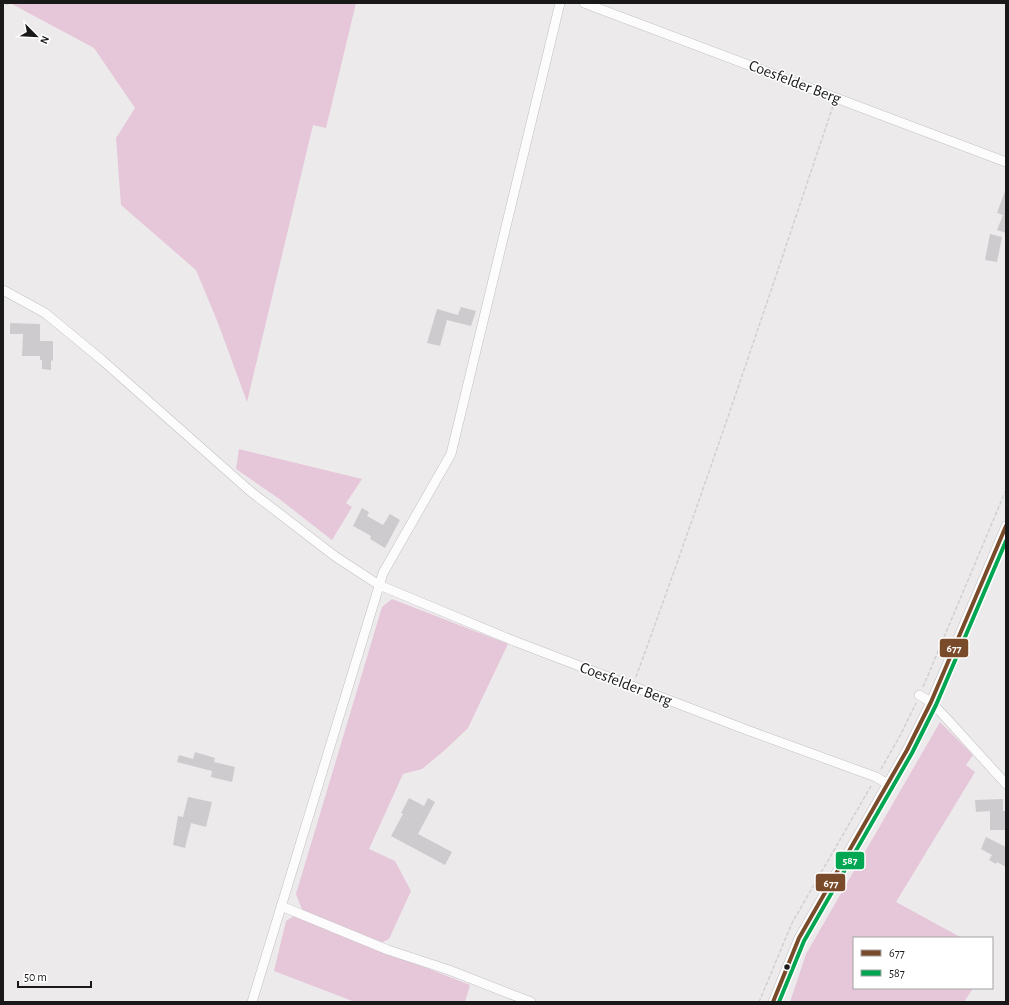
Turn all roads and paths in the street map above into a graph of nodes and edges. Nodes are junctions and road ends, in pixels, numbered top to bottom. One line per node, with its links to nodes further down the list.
1 (560, 3): 8 (street)
2 (584, 3): 3 (street, Coesfelder Berg)
3 (835, 98): 4 (street, Coesfelder Berg); 9 (path)
4 (1006, 162)
5 (3, 290): 8 (street, Coesfelder Berg)
6 (1006, 490): 10 (path)
7 (1006, 526): 11 (street)
8 (379, 585): 9 (street, Coesfelder Berg); 15 (street)
9 (633, 687): 12 (street, Coesfelder Berg)
10 (919, 695): 11 (street); 12 (path)
11 (931, 702): 13 (street); 14 (street)
12 (876, 777): 13 (street, Coesfelder Berg); 18 (path)
13 (888, 784): 19 (street)
14 (1006, 784)
15 (281, 906): 16 (street); 17 (street)
16 (252, 1002)
17 (531, 1002)
18 (759, 1002)
19 (773, 1002)

